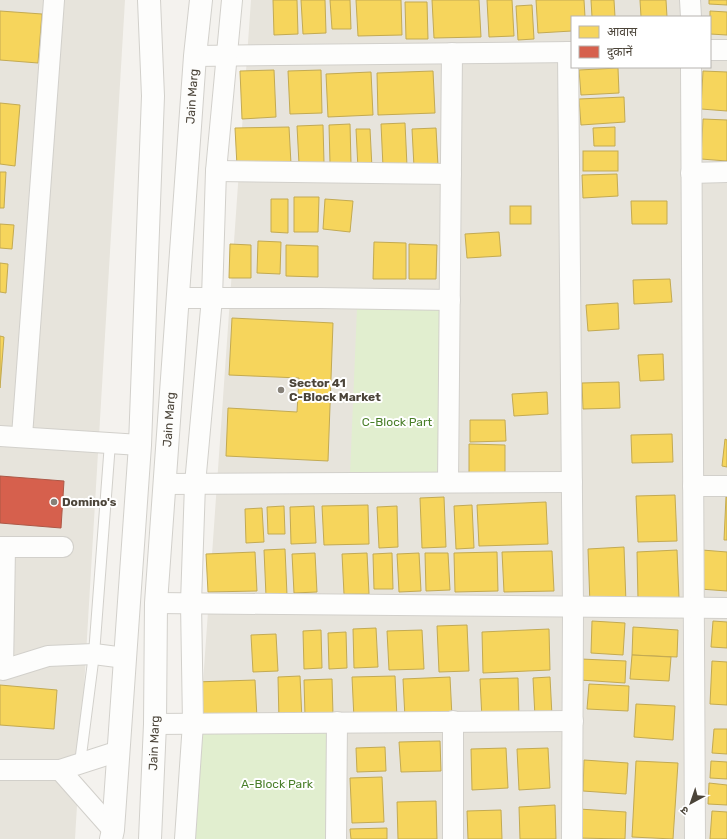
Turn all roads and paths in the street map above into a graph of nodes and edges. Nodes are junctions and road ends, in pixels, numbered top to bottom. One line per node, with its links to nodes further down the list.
1 (54, 0): 22 (street)
2 (149, 0): 24 (street)
3 (201, 0): 11 (street, Jain Marg)
4 (232, 0): 12 (street)
5 (690, 0): 6 (street)
6 (691, 16)
7 (711, 50): 8 (street)
8 (727, 50)
9 (570, 52): 10 (street); 26 (street)
10 (452, 53): 12 (street); 17 (street)
11 (195, 56): 12 (street); 18 (street, Jain Marg)
12 (227, 56): 14 (street)
13 (691, 68): 16 (street)
14 (216, 171): 17 (street); 19 (street)
15 (727, 172): 16 (street)
16 (692, 173): 29 (street)
17 (451, 174): 20 (street)
18 (178, 298): 19 (street); 27 (street, Jain Marg)
19 (212, 298): 20 (street); 28 (street)
20 (450, 300): 25 (street)
21 (0, 436): 22 (street)
22 (22, 436): 23 (street)
23 (110, 443): 24 (street); 38 (lane)
24 (140, 445): 39 (street)
25 (448, 482): 26 (street); 28 (street)
26 (572, 482): 35 (street)
27 (164, 484): 28 (street); 33 (street, Jain Marg)
28 (195, 484): 34 (street)
29 (693, 486): 30 (street); 37 (street)
30 (727, 486)
31 (3, 547): 32 (street); 40 (street)
32 (63, 548)
33 (156, 603): 34 (street); 45 (street, Jain Marg)
34 (191, 603): 35 (street); 44 (street)
35 (573, 608): 37 (street); 42 (street)
36 (727, 608): 37 (street)
37 (694, 609): 56 (street)
38 (94, 654): 39 (street); 40 (street); 47 (lane)
39 (125, 658): 46 (street)
40 (2, 670)
41 (452, 721): 42 (street); 43 (street); 54 (street)
42 (573, 721): 55 (street)
43 (337, 722): 44 (street); 53 (street)
44 (193, 723): 45 (street); 52 (street)
45 (155, 724): 51 (street, Jain Marg)
46 (119, 751): 47 (street); 50 (street)
47 (80, 763): 49 (street)
48 (0, 770): 49 (street)
49 (60, 770): 50 (street)
50 (112, 834)
51 (150, 839)
52 (185, 839)
53 (336, 839)
54 (453, 839)
55 (572, 839)
56 (695, 839)

